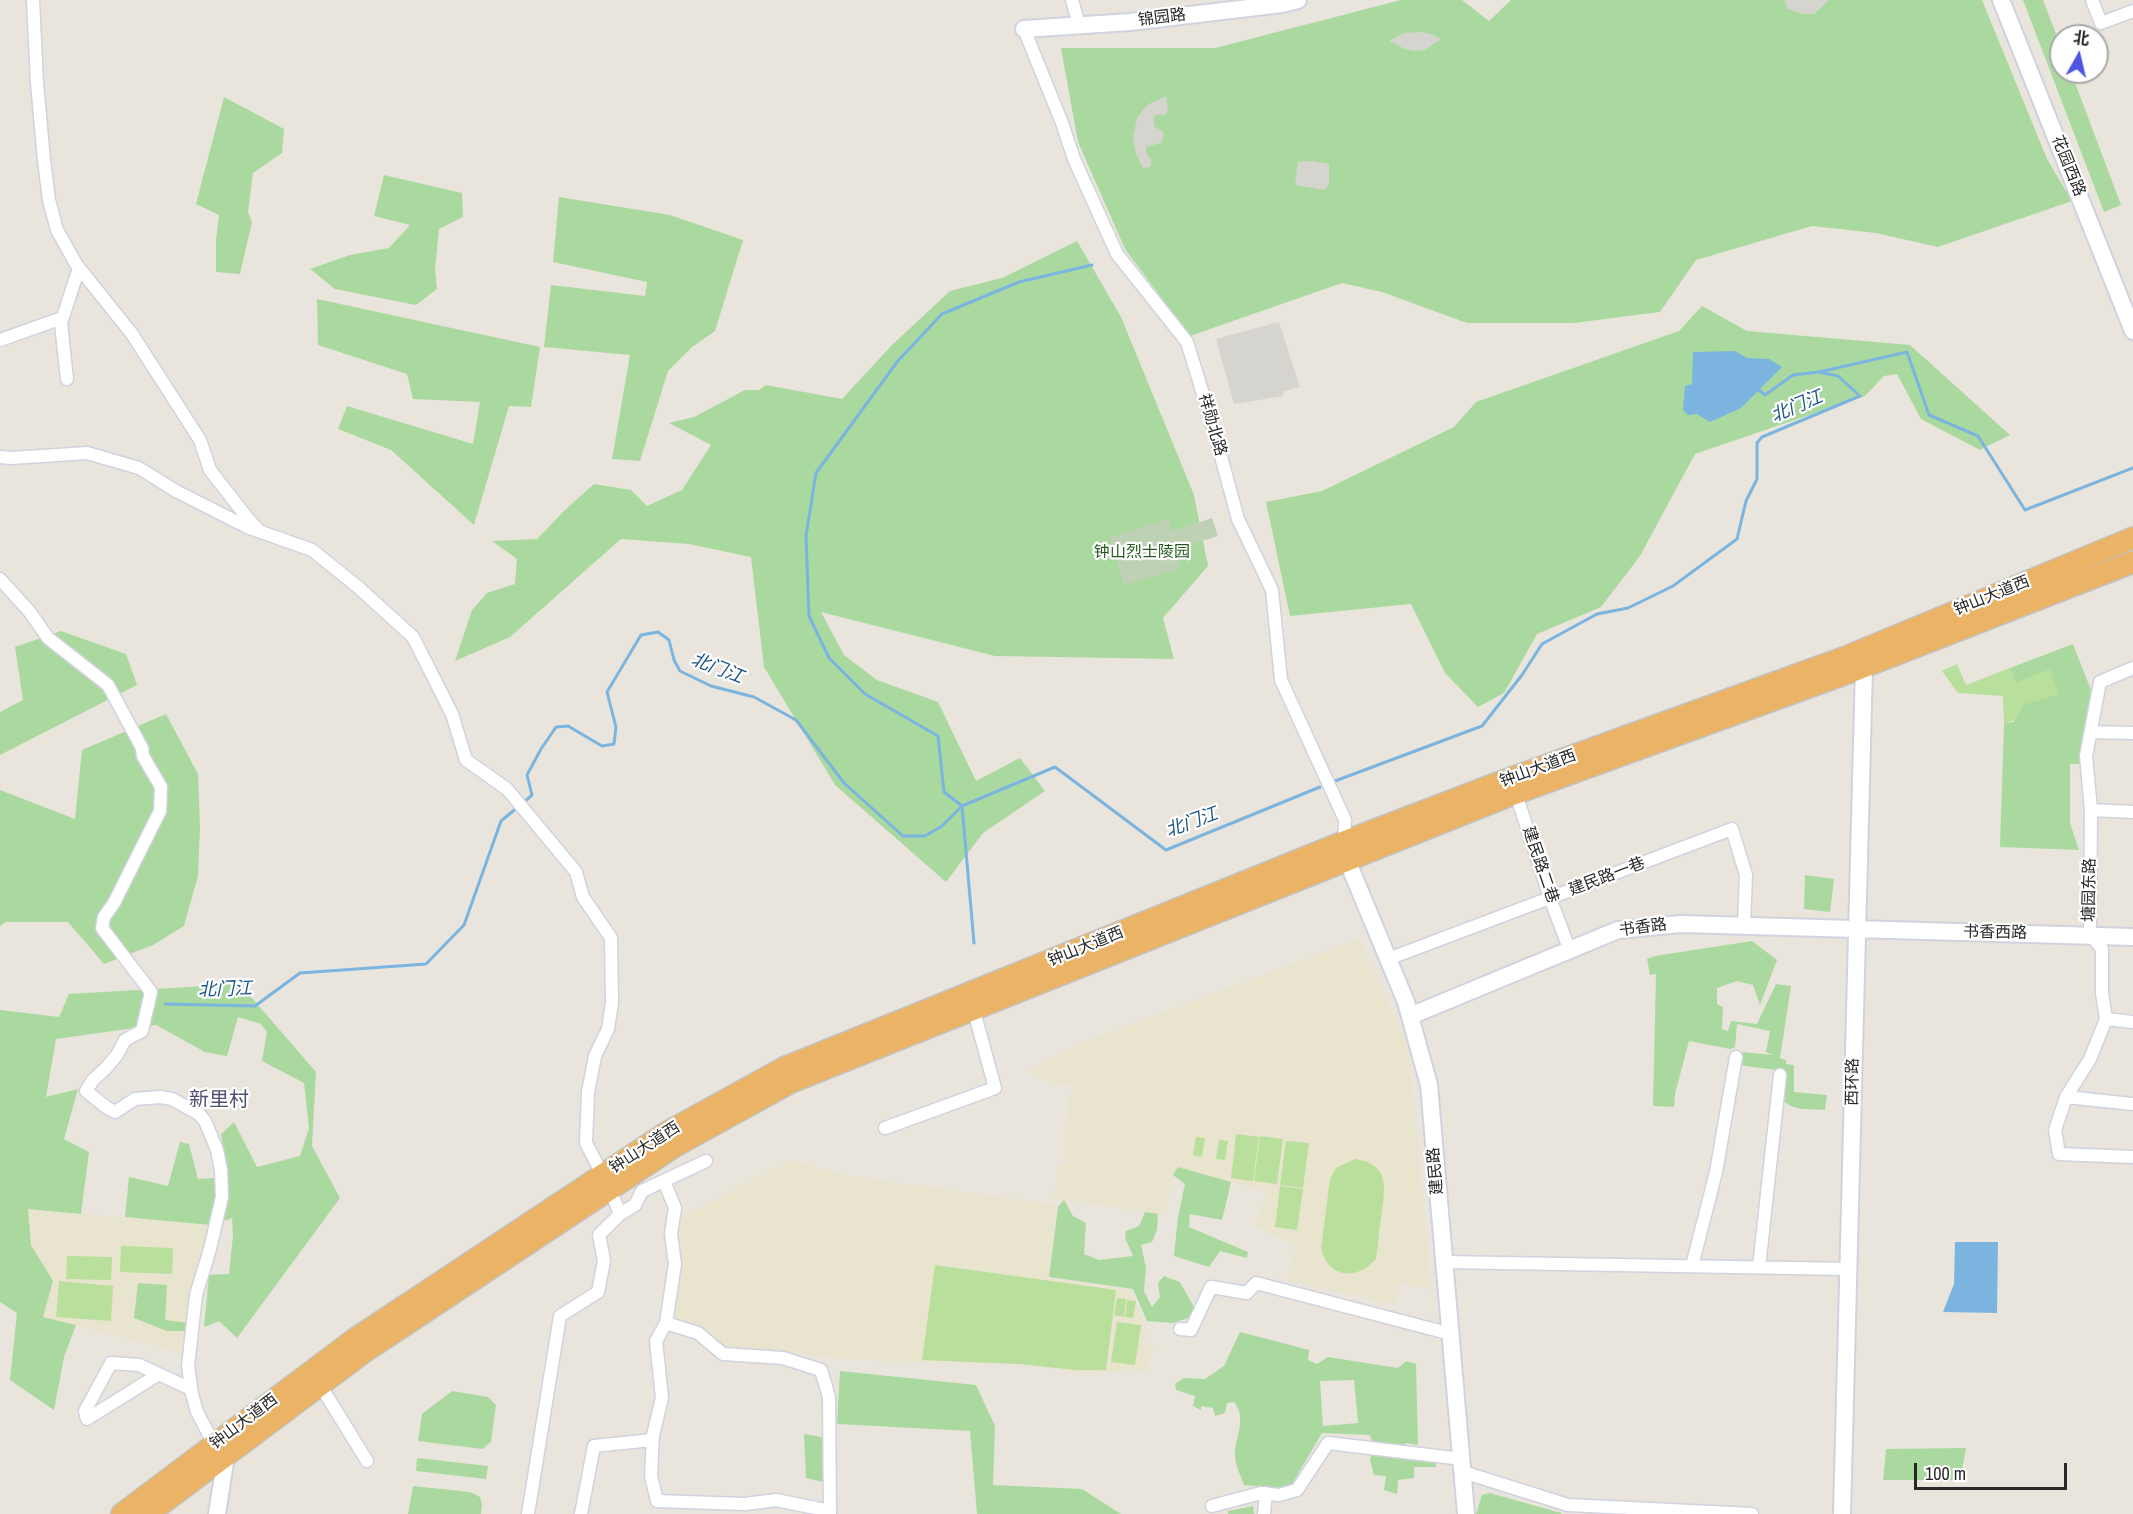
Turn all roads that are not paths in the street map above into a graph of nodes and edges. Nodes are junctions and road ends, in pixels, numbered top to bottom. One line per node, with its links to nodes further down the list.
1 (33, 0): 9 (street)
2 (1072, 0): 7 (street)
3 (1298, 0): 7 (street, 锦园路)
4 (2001, 0): 11 (street, 花园西路)
5 (2092, 0): 6 (street)
6 (2133, 11)
7 (1079, 25): 8 (street, 锦园路)
8 (1024, 29): 26 (street, 祥勋北路)
9 (79, 268): 10 (street); 15 (street)
10 (62, 318): 12 (street); 13 (street)
11 (2133, 332)
12 (0, 340)
13 (67, 379)
14 (0, 457): 15 (street)
15 (264, 533): 46 (street)
16 (2133, 538): 19 (highway, 钟山大道西)
17 (2133, 562): 19 (highway, 钟山大道西)
18 (0, 579): 57 (street)
19 (1860, 658): 23 (highway, 钟山大道西); 29 (street, 西环路)
20 (2133, 668): 21 (street, 塘园东路)
21 (2091, 732): 22 (street); 24 (street, 塘园东路)
22 (2133, 733)
23 (1513, 786): 26 (highway, 钟山大道西); 27 (street, 建民路二巷)
24 (2091, 810): 25 (street); 30 (street, 塘园东路)
25 (2133, 812)
26 (1346, 851): 33 (street, 建民路); 34 (highway, 钟山大道西)
27 (1550, 898): 28 (street, 建民路一巷); 32 (street, 建民路二巷); 33 (street, 建民路一巷)
28 (1744, 926): 29 (street, 书香路); 32 (street, 书香路)
29 (1857, 930): 30 (street, 书香西路); 51 (street, 西环路)
30 (2090, 934): 31 (street, 书香西路); 36 (street, 塘园东路)
31 (2133, 937)
32 (1570, 951): 35 (street, 书香路)
33 (1388, 958): 35 (street, 建民路)
34 (972, 1001): 42 (street); 46 (highway, 钟山大道西)
35 (1410, 1016): 48 (street, 建民路)
36 (2106, 1019): 37 (street); 40 (street, 塘园东路)
37 (2133, 1022)
38 (1736, 1057): 49 (street)
39 (1780, 1075): 50 (street)
40 (2066, 1097): 41 (street); 43 (street, 塘园东路)
41 (2133, 1104)
42 (885, 1128)
43 (2133, 1157)
44 (706, 1161): 45 (street)
45 (664, 1181): 47 (street); 52 (street)
46 (606, 1182): 47 (street); 56 (highway, 钟山大道西)
47 (620, 1214): 69 (street)
48 (1444, 1262): 49 (street); 54 (street, 建民路)
49 (1692, 1266): 50 (street)
50 (1760, 1267): 51 (street)
51 (1849, 1269): 74 (street, 西环路)
52 (666, 1323): 58 (street); 65 (street)
53 (1180, 1329): 54 (street)
54 (1451, 1334): 61 (street, 建民路)
55 (159, 1374): 55 (street); 57 (street)
56 (316, 1378): 59 (highway, 钟山大道西); 60 (street)
57 (191, 1389): 59 (street)
58 (652, 1440): 65 (street); 70 (street)
59 (220, 1450): 66 (highway, 钟山大道西); 67 (highway, 钟山大道西); 68 (street)
60 (367, 1461)
61 (1462, 1466): 62 (street); 64 (street); 72 (street, 建民路)
62 (1266, 1493): 63 (street); 71 (street)
63 (1212, 1506)
64 (1572, 1510): 73 (street)
65 (830, 1513)
66 (122, 1514)
67 (148, 1514)
68 (218, 1514)
69 (528, 1514)
70 (581, 1514)
71 (1264, 1514)
72 (1466, 1514)
73 (1752, 1514)
74 (1842, 1514)

